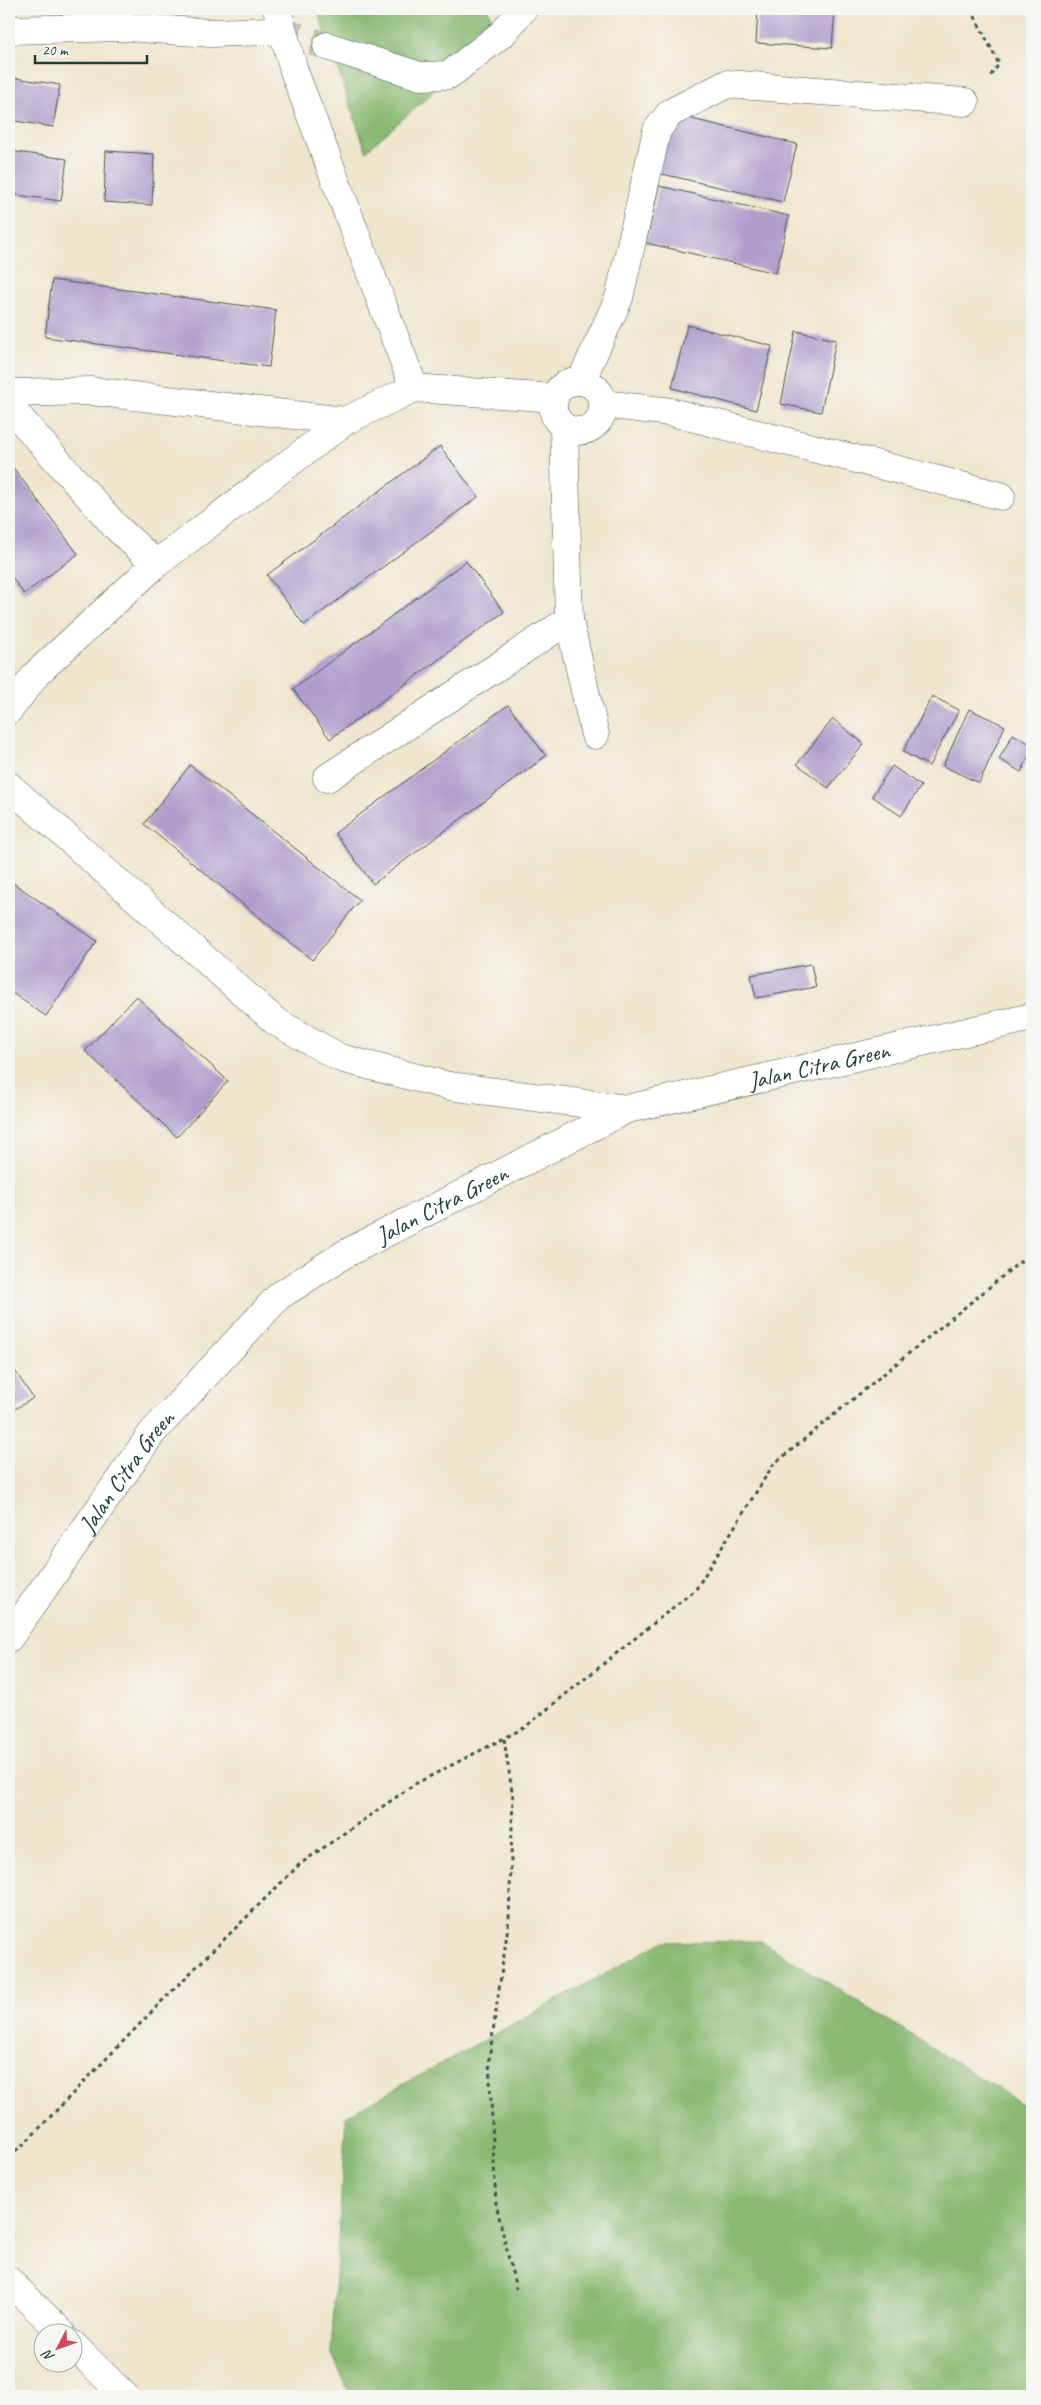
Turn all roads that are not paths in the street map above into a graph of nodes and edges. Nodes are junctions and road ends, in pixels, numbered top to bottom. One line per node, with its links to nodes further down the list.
1 (523, 9): 4 (street)
2 (278, 27): 3 (street); 7 (street)
3 (9, 30)
4 (327, 46)
5 (965, 102): 6 (street)
6 (581, 381): 9 (street); 10 (street)
7 (414, 388): 9 (street); 12 (street)
8 (9, 393): 12 (street)
9 (554, 398): 13 (street)
10 (603, 404): 13 (street); 14 (street)
11 (9, 406): 15 (street)
12 (345, 422): 15 (street)
13 (564, 427): 16 (street)
14 (1001, 496)
15 (156, 564): 17 (street)
16 (569, 620): 18 (street); 19 (street)
17 (9, 710)
18 (595, 735)
19 (327, 778)
20 (9, 786): 22 (street)
21 (1032, 1017): 22 (street, Jalan Citra Green)
22 (627, 1109): 23 (street, Jalan Citra Green)
23 (9, 1638)
24 (9, 2281): 25 (street)
25 (51, 2322)
26 (82, 2354): 27 (street)
27 (125, 2396)

